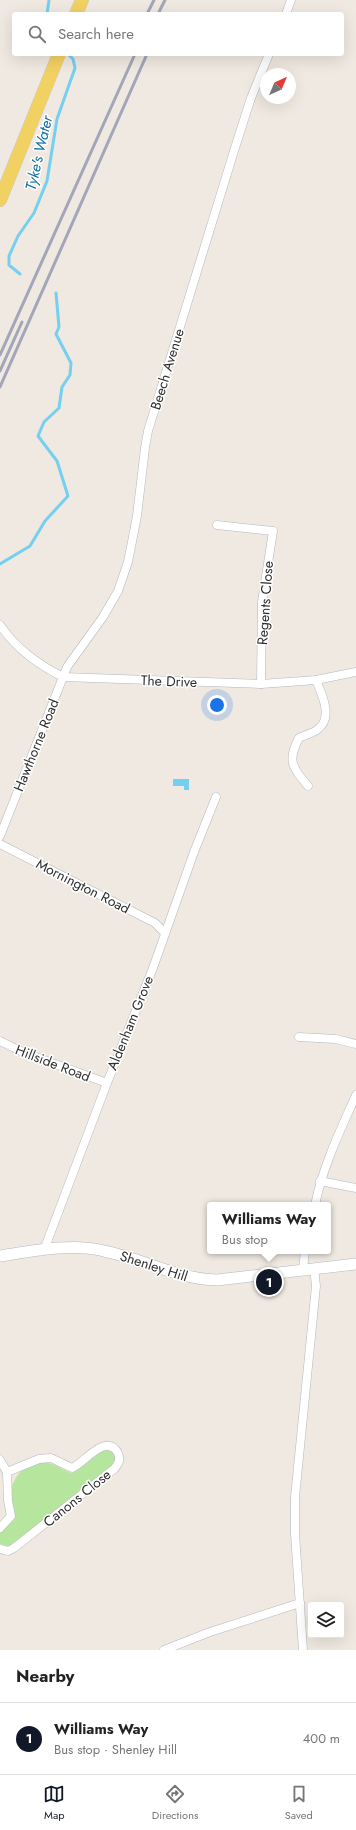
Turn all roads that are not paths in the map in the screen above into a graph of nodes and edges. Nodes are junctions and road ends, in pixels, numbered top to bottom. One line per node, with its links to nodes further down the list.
1 (82, 0): 3 (main road)
2 (291, 0): 4 (street)
3 (77, 12)
4 (287, 12)
5 (268, 56): 11 (street, Beech Avenue)
6 (57, 59): 7 (main road)
7 (0, 200)
8 (217, 525): 13 (street, Regents Close)
9 (0, 625): 11 (street, The Drive)
10 (356, 672): 12 (street, The Drive)
11 (63, 677): 13 (street, The Drive); 16 (street, Hawthorne Road)
12 (316, 680): 13 (street, The Drive); 14 (street)
13 (260, 684)
14 (308, 786)
15 (216, 797): 18 (street, Aldenham Grove)
16 (0, 836)
17 (0, 844): 18 (street, Mornington Road)
18 (164, 932): 22 (street, Aldenham Grove)
19 (299, 1037): 21 (street)
20 (0, 1041): 22 (street, Hillside Road)
21 (356, 1044)
22 (107, 1083): 27 (street, Aldenham Grove)
23 (356, 1095): 24 (street)
24 (320, 1182): 25 (street); 26 (street)
25 (356, 1188)
26 (316, 1202)
27 (44, 1250): 29 (street, Shenley Hill); 31 (street, Shenley Hill)
28 (306, 1254): 31 (street)
29 (0, 1256)
30 (356, 1264): 31 (street, Shenley Hill)
31 (308, 1269): 36 (street)
32 (0, 1460): 33 (street)
33 (7, 1472): 34 (street); 35 (street, Canons Close)
34 (0, 1528)
35 (0, 1548)
36 (300, 1603): 37 (street); 38 (street)
37 (164, 1650)
38 (303, 1650)

